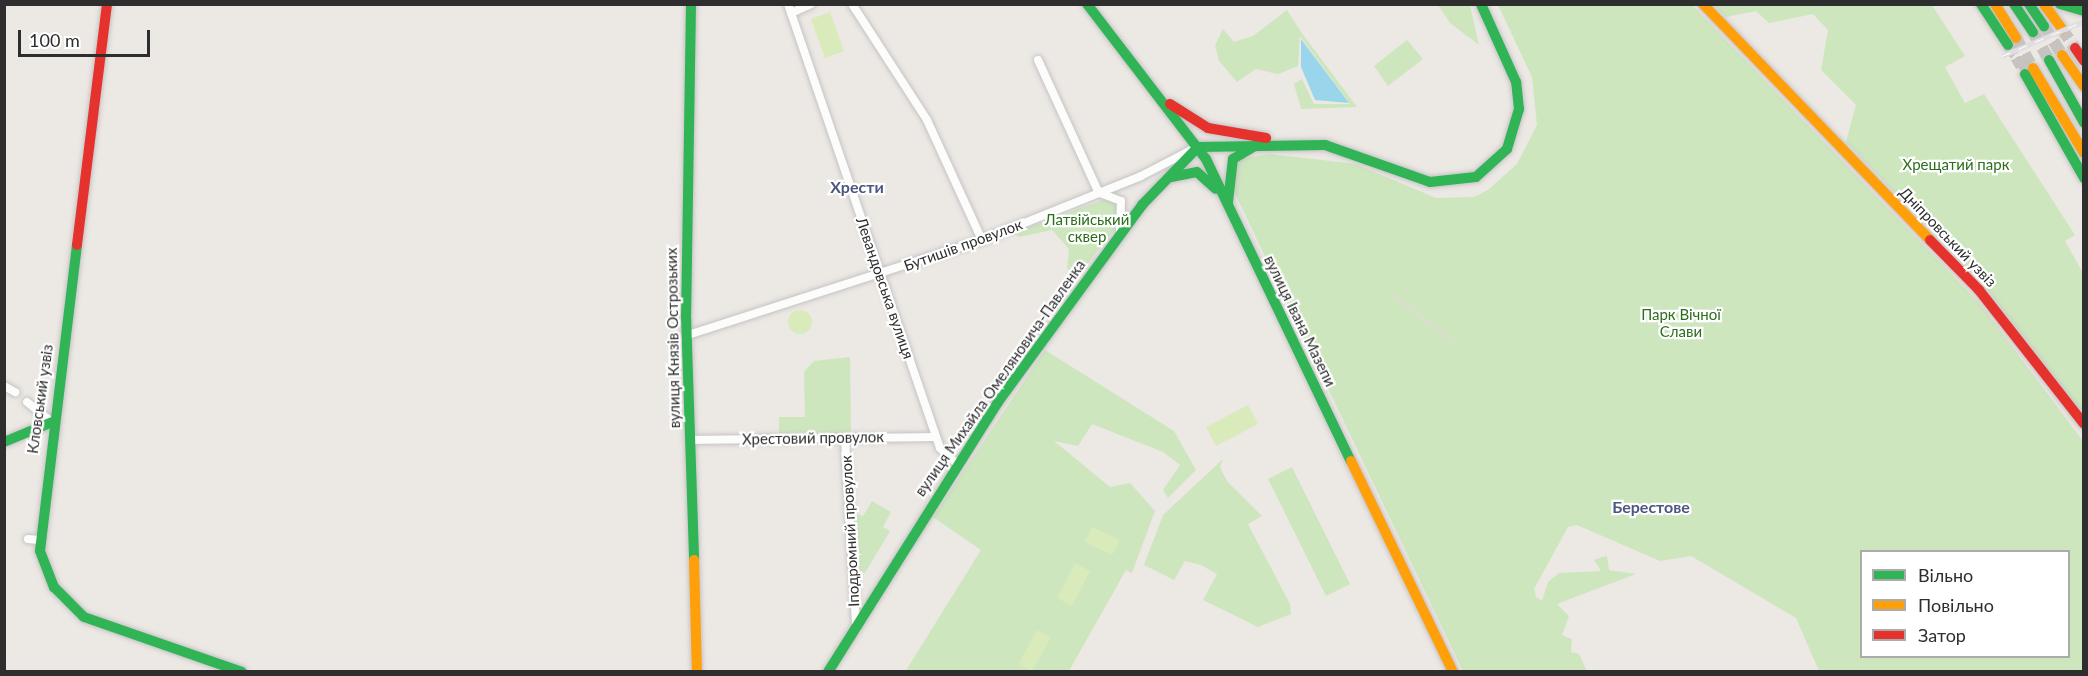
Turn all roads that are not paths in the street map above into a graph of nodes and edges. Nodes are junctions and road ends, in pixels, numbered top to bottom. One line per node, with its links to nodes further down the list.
1 (107, 4): 43 (main road, Кловський узвіз)
2 (691, 4): 39 (main road, вулиця Князів Острозьких)
3 (811, 4): 15 (street)
4 (852, 4): 37 (street)
5 (1087, 4): 26 (main road, вулиця Івана Мазепи)
6 (1481, 4): 29 (main road)
7 (1703, 4): 44 (main road, Дніпровський узвіз)
8 (1981, 4): 9 (main road)
9 (1995, 4)
10 (2014, 4): 19 (main road)
11 (2029, 4): 17 (main road)
12 (2044, 4): 18 (main road)
13 (2060, 4): 16 (main road)
14 (2079, 4): 16 (main road)
15 (790, 9): 38 (street, Левандовська вулиця)
16 (2084, 9)
17 (2044, 26)
18 (2062, 29)
19 (2033, 32)
20 (2075, 48): 24 (main road)
21 (2062, 55): 25 (main road)
22 (1038, 60): 34 (street)
23 (2049, 60): 27 (main road)
24 (2084, 61)
25 (2084, 87)
26 (1163, 99): 29 (main road); 30 (main road, вулиця Івана Мазепи)
27 (2084, 123)
28 (1262, 142): 29 (main road); 30 (main road); 35 (main road)
29 (1285, 143)
30 (1198, 147): 33 (main road, вулиця Михайла Омеляновича-Павленка); 34 (street, Бутишів провулок); 35 (main road, вулиця Івана Мазепи)
31 (2084, 153): 32 (main road)
32 (2084, 178)
33 (1161, 182): 35 (main road); 36 (main road, вулиця Михайла Омеляновича-Павленка)
34 (1100, 193): 36 (street); 37 (street, Бутишів провулок)
35 (1228, 206): 54 (main road, вулиця Івана Мазепи)
36 (1120, 234): 49 (main road, вулиця Михайла Омеляновича-Павленка)
37 (982, 240): 38 (street, Бутишів провулок)
38 (880, 275): 39 (street, Бутишів провулок); 45 (street, Левандовська вулиця)
39 (688, 335): 47 (main road, вулиця Князів Острозьких)
40 (4, 386): 41 (street)
41 (15, 392)
42 (27, 402): 43 (street)
43 (52, 422): 48 (main road); 51 (main road, Кловський узвіз)
44 (2084, 424)
45 (936, 437): 46 (street, Хрестовий провулок); 49 (street, Левандовська вулиця)
46 (845, 438): 47 (street, Хрестовий провулок); 50 (street, Іподромний провулок)
47 (690, 440): 52 (main road, вулиця Князів Острозьких)
48 (4, 442)
49 (956, 464): 50 (main road, вулиця Михайла Омеляновича-Павленка)
50 (856, 624): 53 (main road, вулиця Михайла Омеляновича-Павленка)
51 (242, 672)
52 (698, 672)
53 (828, 672)
54 (1453, 672)

